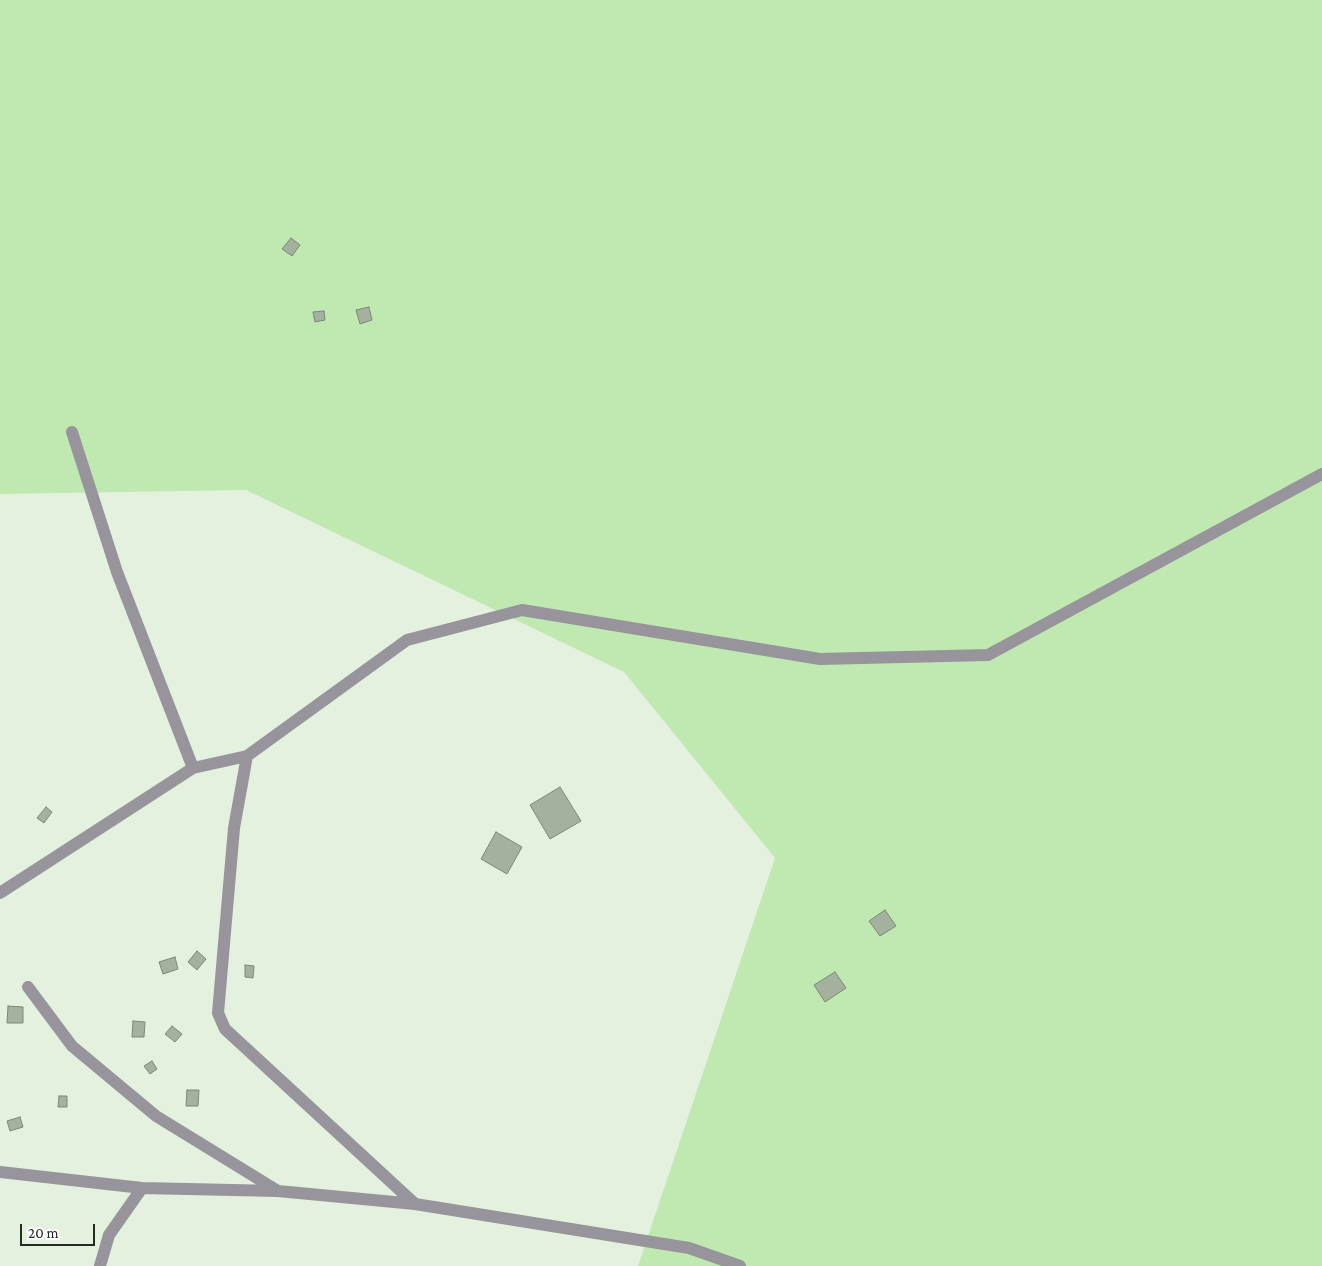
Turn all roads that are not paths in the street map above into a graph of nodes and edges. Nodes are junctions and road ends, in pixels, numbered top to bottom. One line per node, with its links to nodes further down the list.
1 (72, 432): 4 (street)
2 (1322, 474): 3 (street)
3 (248, 756): 4 (street); 10 (street)
4 (193, 768): 5 (street)
5 (0, 893)
6 (28, 987): 9 (street)
7 (0, 1172): 8 (street)
8 (142, 1188): 9 (street); 11 (street)
9 (278, 1191): 10 (street)
10 (415, 1204): 12 (street)
11 (100, 1266)
12 (740, 1266)

